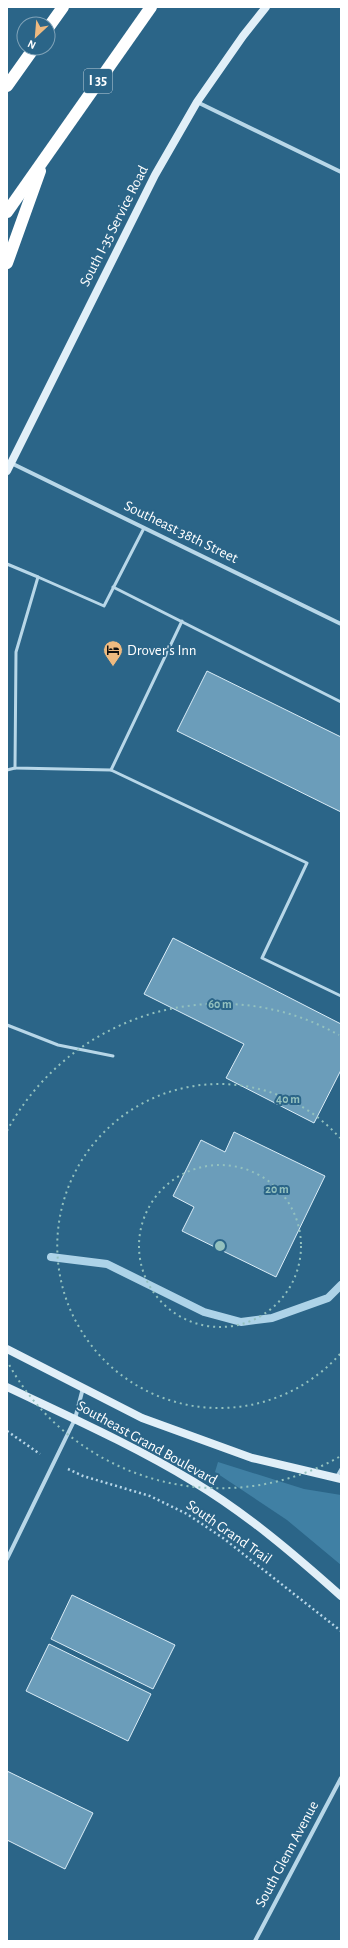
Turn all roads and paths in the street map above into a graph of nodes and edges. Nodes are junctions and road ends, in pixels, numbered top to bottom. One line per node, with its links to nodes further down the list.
1 (63, 7): 4 (highway)
2 (151, 7): 8 (highway, I 35)
3 (266, 7): 7 (street, South I-35 Service Road)
4 (56, 17)
5 (28, 56): 6 (highway)
6 (7, 86)
7 (197, 102): 9 (street); 12 (street, South I-35 Service Road)
8 (46, 155): 10 (highway, I 35); 11 (highway)
9 (341, 172)
10 (7, 212)
11 (7, 263)
12 (11, 463): 13 (street, South I-35 Service Road); 14 (street, Southeast 38th Street)
13 (7, 471)
14 (144, 528): 17 (lane); 19 (street, Southeast 38th Street)
15 (7, 564): 16 (lane)
16 (38, 577): 17 (lane); 21 (lane)
17 (113, 587): 18 (lane)
18 (182, 621): 20 (lane); 23 (lane)
19 (341, 624)
20 (341, 702)
21 (14, 768): 22 (lane); 23 (lane)
22 (7, 770)
23 (111, 770): 24 (lane)
24 (341, 996)
25 (7, 1025): 26 (lane)
26 (113, 1056)
27 (7, 1349): 29 (street, Southeast Grand Boulevard)
28 (7, 1387): 30 (street, Southeast Grand Boulevard)
29 (83, 1388): 30 (street); 34 (street, Southeast Grand Boulevard)
30 (75, 1419): 32 (street); 36 (street, Southeast Grand Boulevard)
31 (7, 1431): 32 (path, South Grand Trail)
32 (54, 1462): 35 (street); 37 (path, South Grand Trail)
33 (341, 1469): 34 (lane)
34 (339, 1479)
35 (7, 1559)
36 (341, 1596)
37 (341, 1631)
38 (341, 1778): 39 (street, South Glenn Avenue)
39 (255, 1941)

